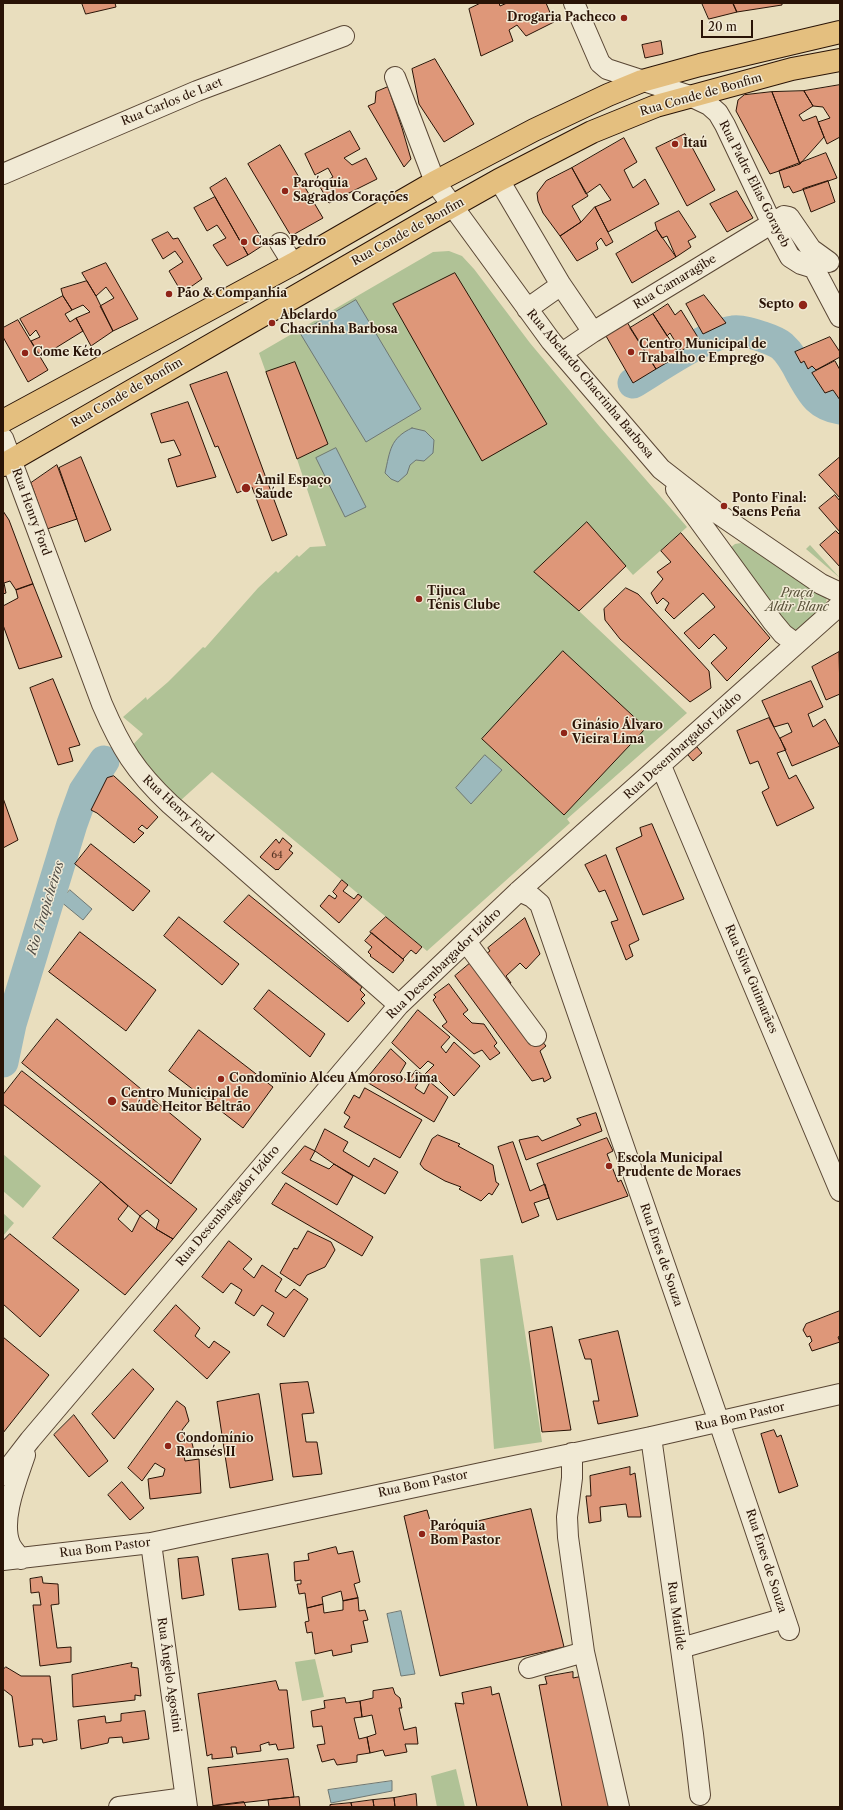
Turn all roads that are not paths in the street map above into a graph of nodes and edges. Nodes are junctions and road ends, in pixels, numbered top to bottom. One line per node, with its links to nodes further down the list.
1 (574, 3): 6 (street, Rua Padre Elias Gorayeb)
2 (840, 32): 6 (main road)
3 (344, 36): 8 (street, Rua Carlos de Laet)
4 (840, 60): 7 (main road, Rua Conde de Bonfim)
5 (395, 77): 10 (street, Rua Abelardo Chacrinha Barbosa)
6 (642, 81): 7 (street, Rua Padre Elias Gorayeb); 10 (main road)
7 (690, 96): 9 (main road, Rua Conde de Bonfim); 12 (street, Rua Padre Elias Gorayeb)
8 (3, 174)
9 (499, 180): 11 (main road, Rua Conde de Bonfim); 16 (street)
10 (436, 182): 11 (street, Rua Abelardo Chacrinha Barbosa); 15 (main road)
11 (453, 207): 17 (street, Rua Abelardo Chacrinha Barbosa); 23 (main road, Rua Conde de Bonfim)
12 (781, 220): 14 (street, Rua Padre Elias Gorayeb); 19 (street, Rua Camaragibe)
13 (280, 243): 15 (street)
14 (828, 262): 18 (street, Rua Padre Elias Gorayeb)
15 (293, 264): 21 (main road)
16 (561, 285): 17 (street); 19 (street)
17 (527, 309): 20 (street, Rua Abelardo Chacrinha Barbosa)
18 (840, 317)
19 (593, 332): 20 (street, Rua Camaragibe)
20 (562, 353): 24 (street, Rua Abelardo Chacrinha Barbosa)
21 (3, 421)
22 (3, 438): 23 (street, Rua Henry Ford)
23 (7, 462): 31 (street, Rua Henry Ford)
24 (661, 469): 25 (street, Rua Abelardo Chacrinha Barbosa); 27 (street, Rua Abelardo Chacrinha Barbosa)
25 (840, 593)
26 (840, 605): 27 (street, Rua Desembargador Izidro)
27 (795, 643): 28 (street, Rua Desembargador Izidro)
28 (661, 766): 29 (street, Rua Desembargador Izidro); 33 (street, Rua Silva Guimarães)
29 (519, 891): 30 (street, Rua Desembargador Izidro); 35 (street, Rua Enes de Souza)
30 (466, 942): 31 (street, Rua Desembargador Izidro); 32 (street)
31 (399, 1005): 37 (street, Rua Desembargador Izidro)
32 (536, 1036)
33 (840, 1191)
34 (840, 1394): 35 (street, Rua Bom Pastor)
35 (719, 1422): 36 (street, Rua Bom Pastor); 43 (street, Rua Enes de Souza)
36 (651, 1438): 38 (street, Rua Bom Pastor); 43 (street, Rua Matilde)
37 (30, 1440): 39 (street, Rua Desembargador Izidro); 40 (street, Rua Desembargador Izidro); 42 (street)
38 (572, 1453): 41 (street, Rua Bom Pastor); 44 (street)
39 (3, 1466)
40 (3, 1475)
41 (151, 1543): 42 (street, Rua Bom Pastor); 47 (street, Rua Ângelo Agostini)
42 (12, 1559)
43 (681, 1648): 46 (street, Rua Matilde)
44 (584, 1652): 45 (street); 49 (street)
45 (529, 1668)
46 (700, 1795)
47 (186, 1803): 48 (street)
48 (119, 1807)
49 (619, 1807)

